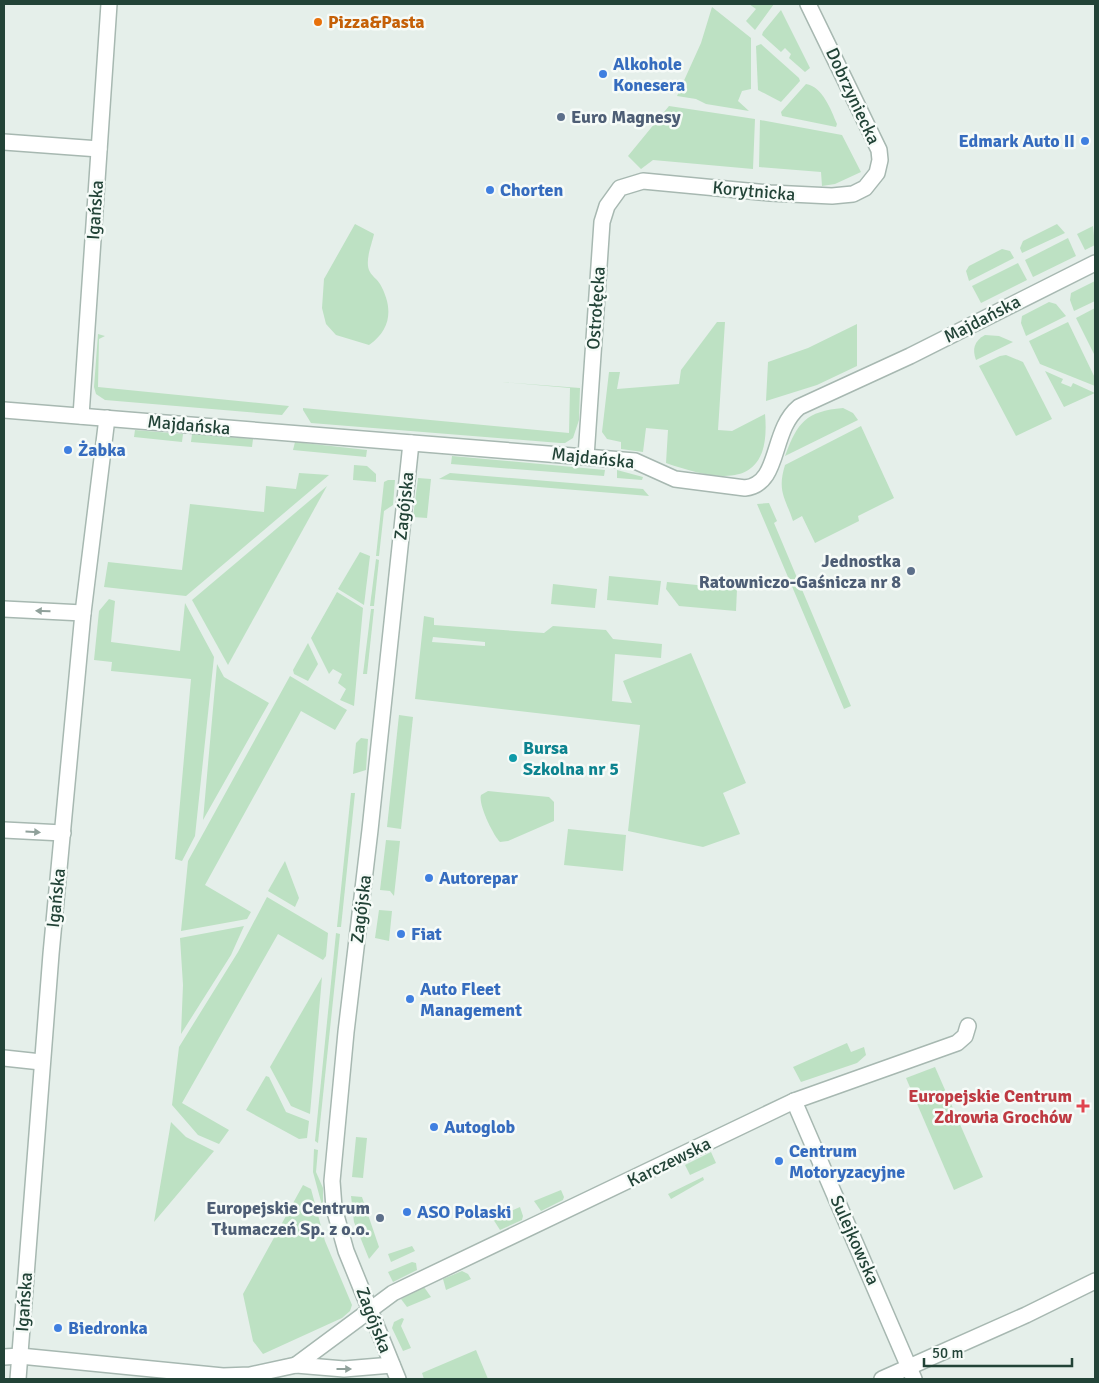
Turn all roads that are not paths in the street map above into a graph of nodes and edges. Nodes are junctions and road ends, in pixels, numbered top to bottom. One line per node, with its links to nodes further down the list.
1 (109, 4): 4 (street, Igańska)
2 (808, 4): 6 (street, Dobrzyniecka)
3 (4, 142): 4 (street)
4 (99, 149): 9 (street, Igańska)
5 (643, 181): 6 (street, Korytnicka); 12 (street, Ostrołęcka)
6 (865, 188)
7 (1095, 263): 12 (street, Majdańska)
8 (4, 410): 9 (street, Majdańska)
9 (82, 416): 10 (street, Majdańska)
10 (106, 418): 11 (street, Majdańska); 14 (street, Igańska)
11 (411, 443): 12 (street, Majdańska); 22 (street, Zagójska)
12 (586, 457)
13 (4, 609): 14 (street, one-way to 13)
14 (83, 613): 16 (street, Igańska)
15 (4, 830): 16 (street, one-way to 16)
16 (63, 834): 19 (street, Igańska)
17 (968, 1026): 20 (street, Karczewska)
18 (4, 1058): 19 (street)
19 (41, 1062): 23 (street, Igańska)
20 (794, 1101): 22 (street, Karczewska); 27 (street, Sulejkowska)
21 (1095, 1281): 27 (street)
22 (370, 1309): 25 (street, Karczewska); 26 (street, Zagójska)
23 (20, 1356): 24 (street); 25 (street); 28 (street, Igańska)
24 (4, 1357)
25 (296, 1364): 26 (street, one-way to 26)
26 (395, 1372)
27 (912, 1373): 29 (street)
28 (18, 1379)
29 (882, 1379)

